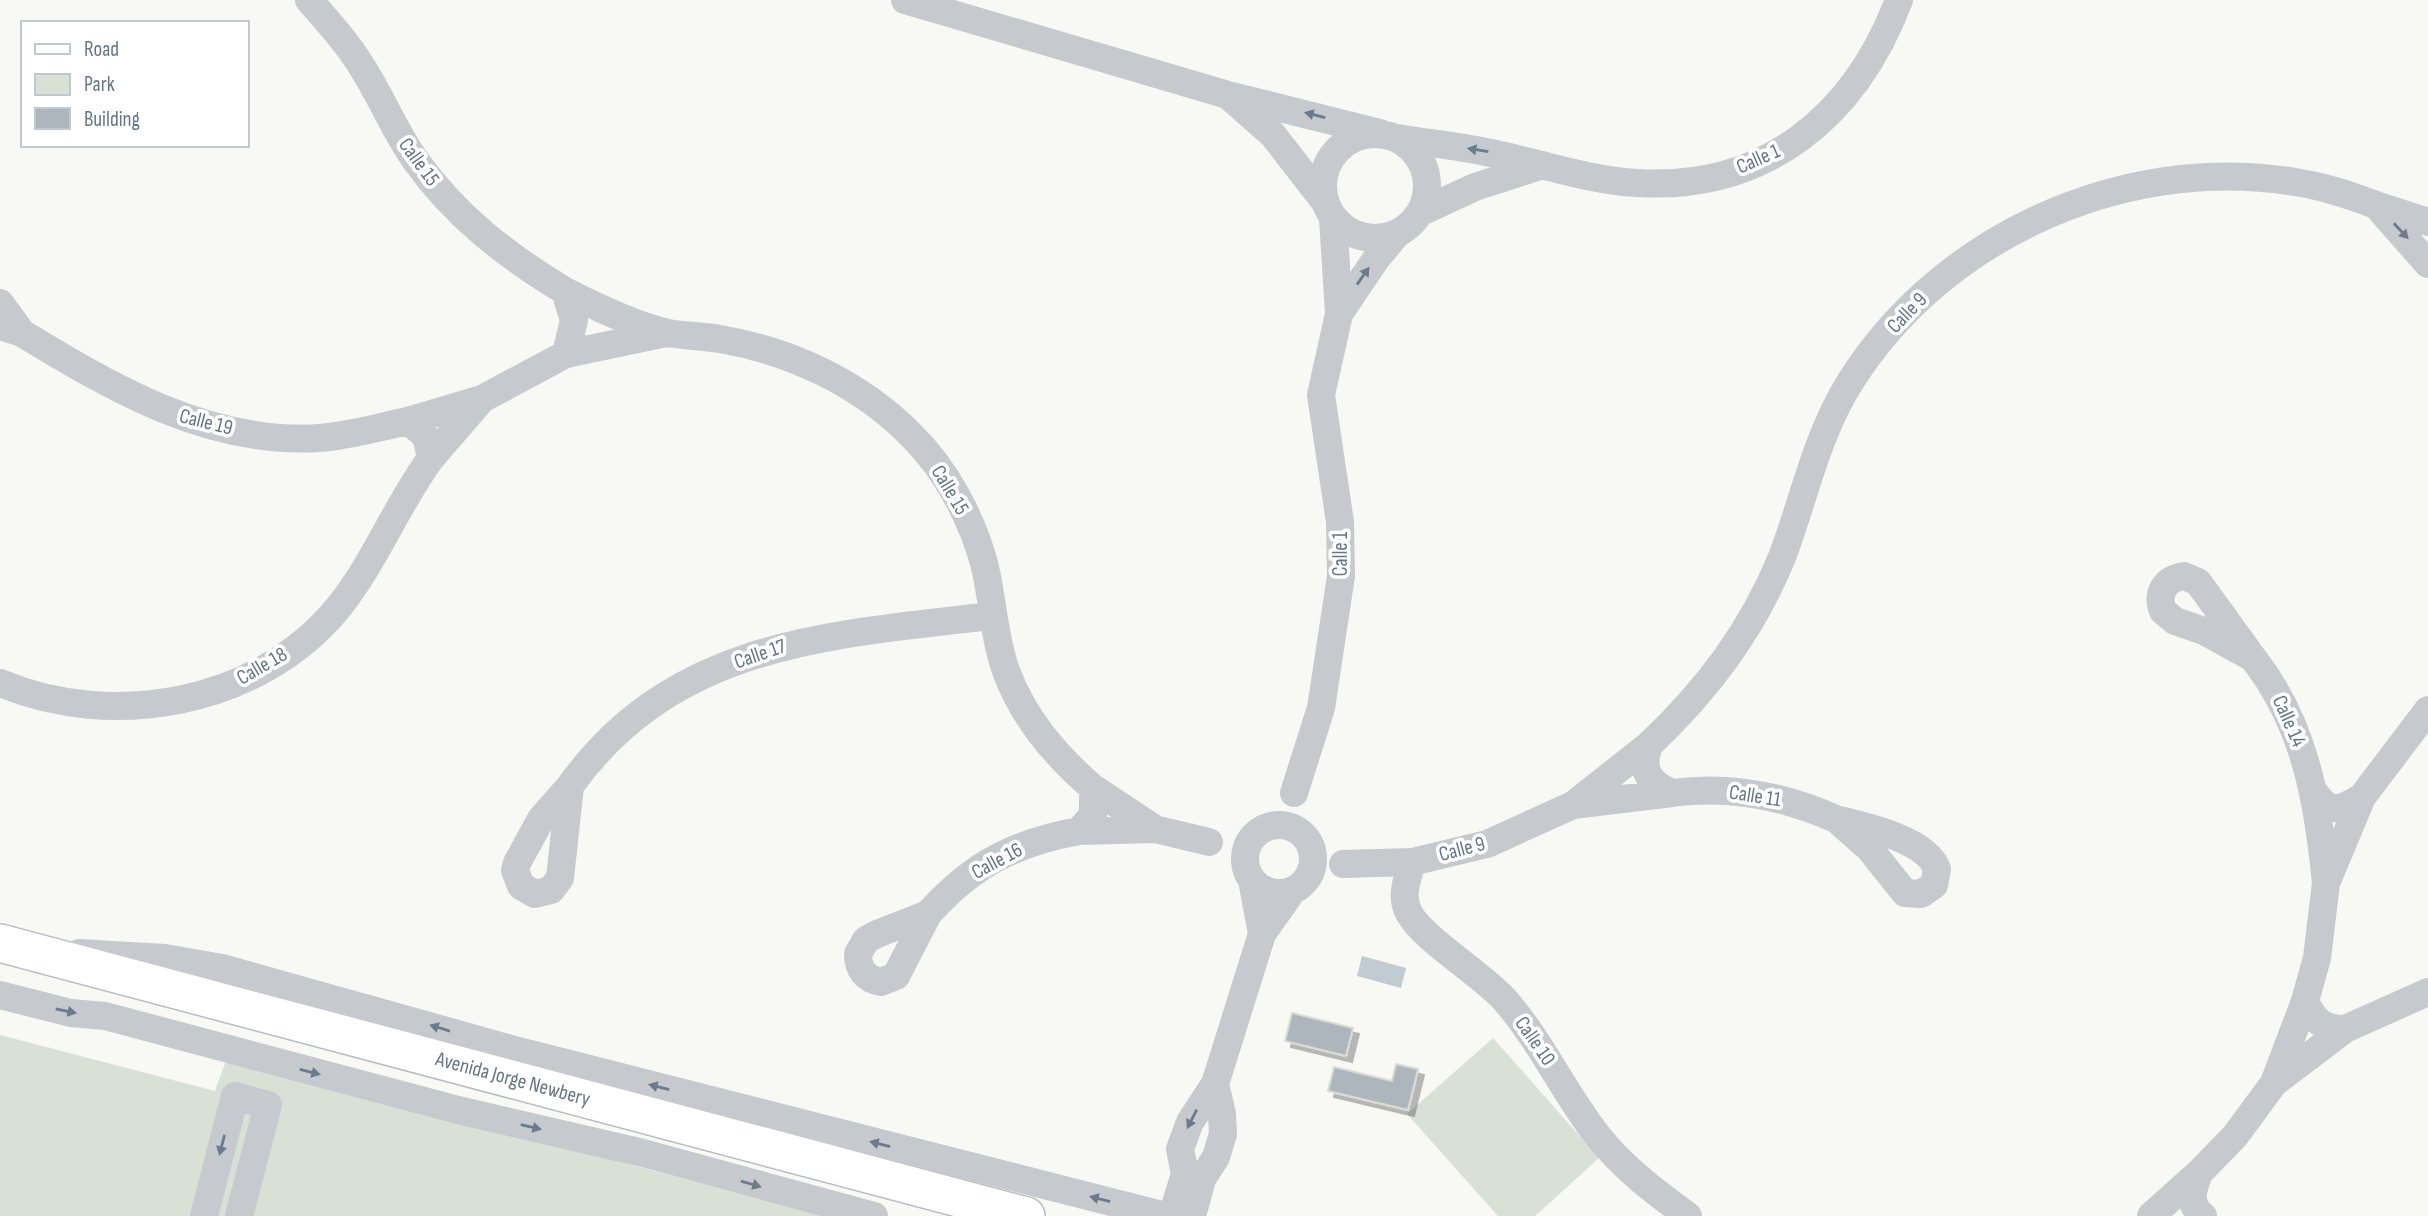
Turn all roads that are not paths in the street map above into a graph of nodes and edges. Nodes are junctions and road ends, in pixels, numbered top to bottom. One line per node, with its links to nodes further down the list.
1 (309, 0): 13 (street, Calle 15)
2 (905, 0): 4 (street, Calle 1)
3 (1899, 0): 6 (street, Calle 1)
4 (1228, 95): 5 (street, Calle 1, one-way to 4); 8 (street)
5 (1389, 136): 6 (street, Calle 1, one-way to 5); 8 (street); 9 (street)
6 (1544, 165): 9 (street)
7 (2376, 205): 10 (street, Calle 9); 12 (street, one-way to 12); 26 (street, Calle 9)
8 (1329, 210): 11 (street); 15 (street)
9 (1422, 212): 11 (street)
10 (2428, 222)
11 (1396, 235): 15 (street, one-way to 11)
12 (2428, 264)
13 (565, 291): 17 (street, Calle 15); 18 (street)
14 (0, 303): 16 (street)
15 (1339, 314): 30 (street, Calle 1)
16 (11, 330): 20 (street, Calle 19)
17 (666, 332): 18 (street); 22 (street, Calle 15)
18 (566, 354): 19 (street)
19 (482, 399): 20 (street, Calle 19); 21 (street, Calle 18)
20 (408, 421): 21 (street)
21 (431, 458): 24 (street, Calle 18)
22 (991, 616): 27 (street, Calle 17); 28 (street, Calle 15)
23 (2253, 657): 29 (street, Calle 14)
24 (0, 683)
25 (2428, 710): 32 (street)
26 (1649, 745): 31 (street); 33 (street, Calle 9)
27 (570, 786)
28 (1093, 788): 35 (street, Calle 15); 37 (street)
29 (2313, 790): 32 (street); 43 (street, Calle 14)
30 (1294, 793): 36 (street); 38 (street)
31 (1672, 793): 33 (street, Calle 11); 34 (street, Calle 11)
32 (2362, 797): 43 (street)
33 (1573, 805): 40 (street, Calle 9)
34 (1836, 819)
35 (1155, 829): 37 (street, Calle 16); 39 (street)
36 (1261, 829): 38 (street); 39 (street); 42 (street)
37 (1079, 831): 45 (street, Calle 16)
38 (1308, 841): 41 (street); 44 (street)
39 (1209, 842): 42 (street)
40 (1412, 862): 41 (street, Calle 9); 64 (street, Calle 10)
41 (1343, 864): 44 (street)
42 (1250, 876): 44 (street); 46 (street)
43 (2326, 883): 50 (street)
44 (1297, 888): 46 (street)
45 (928, 914)
46 (1262, 934): 55 (street)
47 (14, 947): 60 (main road, Avenida Jorge Newbery); 61 (street, one-way to 47)
48 (2428, 992): 51 (street)
49 (0, 995): 52 (street, one-way to 52)
50 (2305, 1002): 51 (street); 53 (street)
51 (2345, 1029): 53 (street)
52 (264, 1060): 54 (street); 59 (street, one-way to 59)
53 (2274, 1083): 56 (street)
54 (252, 1102): 57 (street, one-way to 57); 58 (street)
55 (1201, 1170): 62 (street); 63 (street)
56 (2199, 1173): 65 (street); 66 (street)
57 (204, 1216)
58 (239, 1216)
59 (873, 1216)
60 (1026, 1216)
61 (1166, 1216)
62 (1172, 1216)
63 (1192, 1216)
64 (1688, 1216)
65 (2151, 1216)
66 (2203, 1216)

